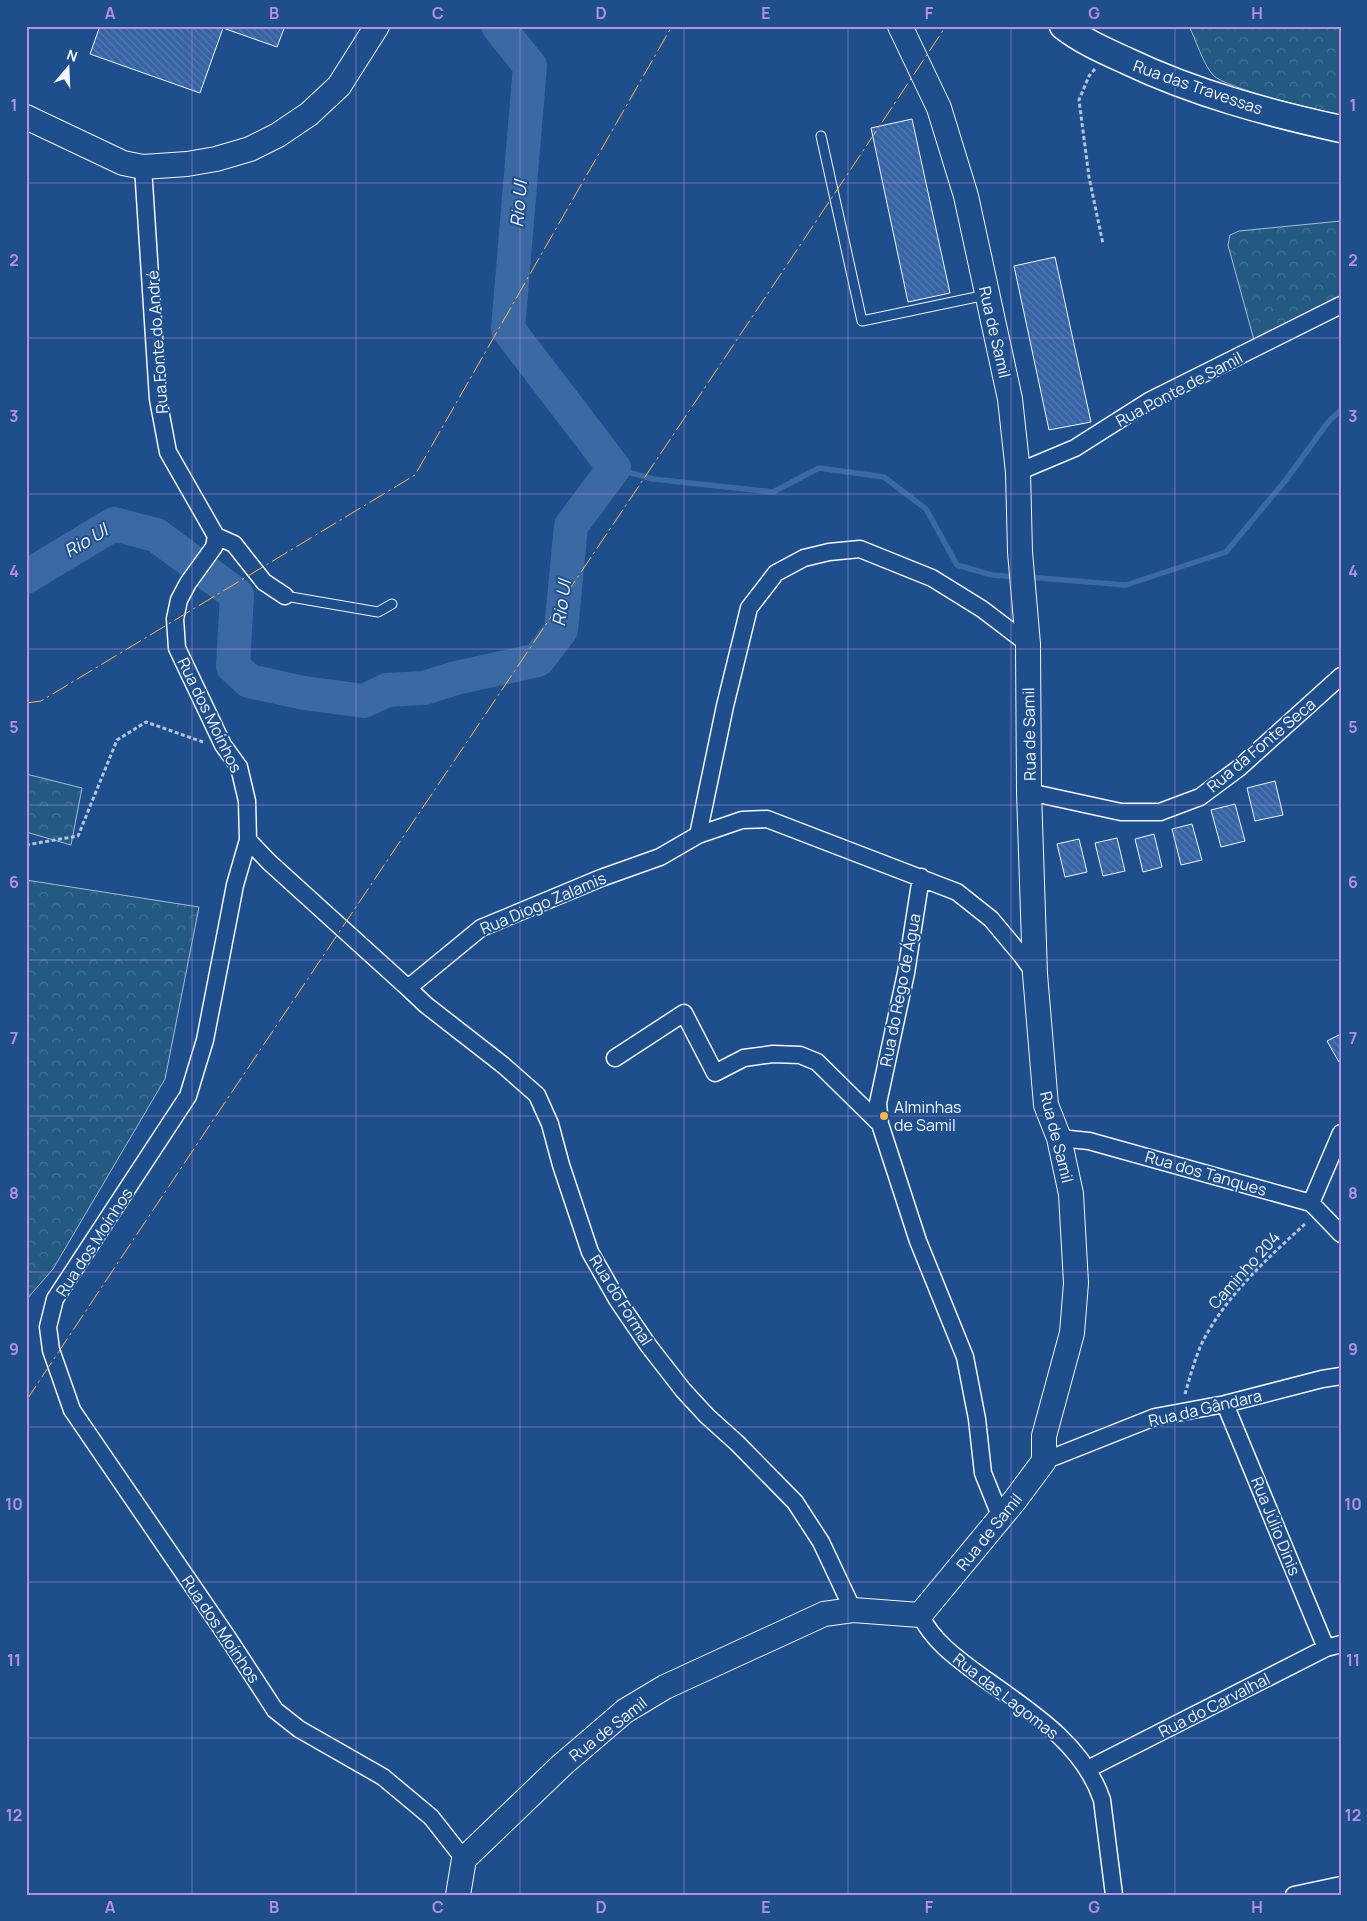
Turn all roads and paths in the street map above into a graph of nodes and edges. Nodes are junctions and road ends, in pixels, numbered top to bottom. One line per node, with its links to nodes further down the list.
1 (377, 26): 8 (street)
2 (900, 26): 10 (street, Rua de Samil)
3 (1063, 26): 4 (main road, Rua das Travessas)
4 (1109, 53): 6 (main road, Rua das Travessas); 9 (path)
5 (26, 117): 8 (street)
6 (1341, 129)
7 (821, 136): 10 (lane)
8 (143, 167): 13 (street, Rua Fonte do André)
9 (1103, 244)
10 (986, 295): 12 (street, Rua de Samil)
11 (1341, 305): 12 (street, Rua Ponte de Samil)
12 (1018, 472): 16 (street, Rua de Samil)
13 (216, 536): 14 (street); 18 (street, Rua dos Moínhos)
14 (285, 596): 15 (lane)
15 (392, 604)
16 (1028, 644): 19 (street, Rua de Samil); 20 (street)
17 (1341, 676): 19 (street, Rua da Fonte Seca)
18 (223, 745): 21 (street, Rua dos Moínhos); 22 (path)
19 (1029, 792): 24 (street, Rua de Samil)
20 (698, 835): 23 (street); 25 (street, Rua Diogo Zalamis)
21 (248, 840): 25 (street); 41 (street, Rua dos Moínhos)
22 (26, 845)
23 (920, 877): 24 (street); 27 (street, Rua do Rego de Água)
24 (1035, 974): 29 (street, Rua de Samil)
25 (408, 988): 37 (street, Rua do Formal)
26 (615, 1058): 27 (street)
27 (880, 1124): 36 (street, Rua do Rego de Água)
28 (1341, 1133): 30 (street)
29 (1059, 1138): 30 (street, Rua dos Tanques); 35 (street, Rua de Samil)
30 (1315, 1207): 31 (street); 34 (path, Caminho 204)
31 (1341, 1234)
32 (1341, 1376): 33 (street, Rua da Gândara)
33 (1226, 1404): 34 (street, Rua da Gândara); 39 (street, Rua Júlio Dinis)
34 (1179, 1411): 35 (street, Rua da Gândara)
35 (1044, 1461): 36 (street, Rua de Samil)
36 (1001, 1518): 38 (street, Rua de Samil)
37 (852, 1610): 38 (street, Rua de Samil); 41 (street, Rua de Samil)
38 (920, 1615): 40 (street, Rua das Lagomas)
39 (1333, 1646): 40 (street, Rua do Carvalhal)
40 (1088, 1769): 44 (street, Rua das Lagomas)
41 (464, 1859): 43 (street)
42 (1341, 1886): 45 (street)
43 (458, 1895)
44 (1114, 1895)
45 (1294, 1895)

